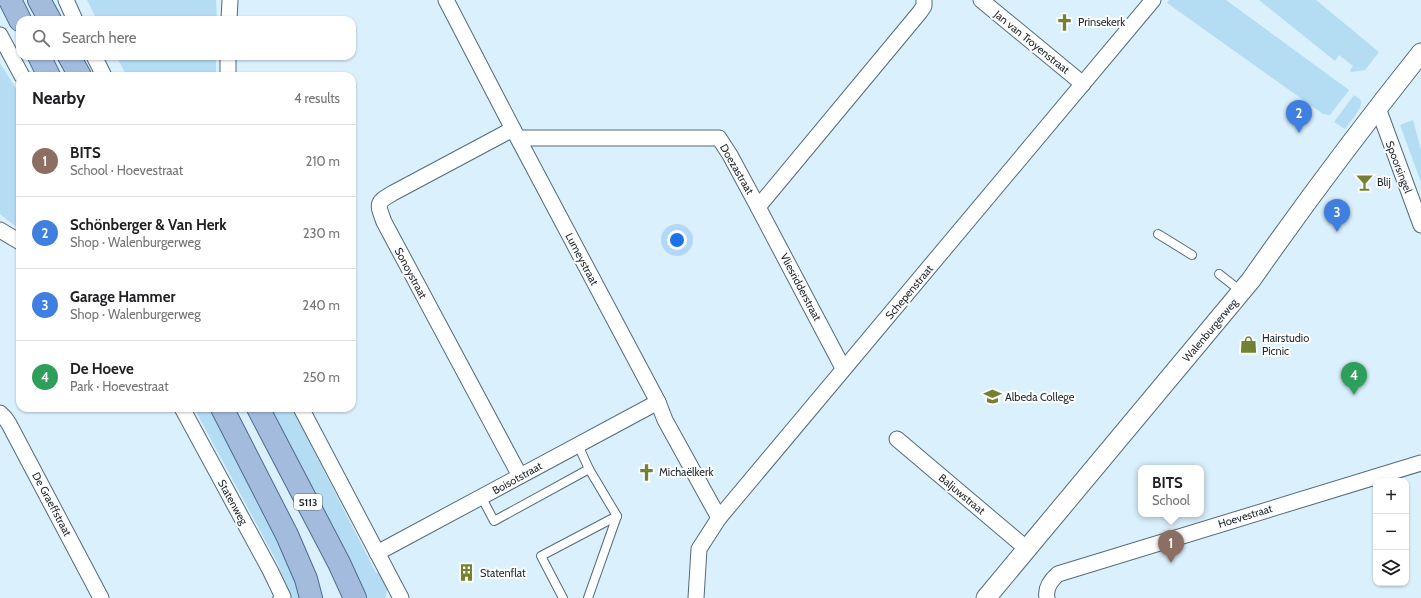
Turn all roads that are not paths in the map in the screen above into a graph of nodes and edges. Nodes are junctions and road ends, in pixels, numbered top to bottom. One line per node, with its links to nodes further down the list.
1 (10, 0): 9 (main road)
2 (39, 0): 10 (main road)
3 (66, 0): 11 (street)
4 (230, 0): 12 (street)
5 (446, 0): 26 (street, Lumeystraat)
6 (924, 0): 27 (street, Doezastraat)
7 (981, 0): 24 (street, Jan van Troyenstraat)
8 (1153, 0): 24 (street, Schepenstraat)
9 (18, 16)
10 (48, 16)
11 (73, 16)
12 (229, 16)
13 (0, 35): 19 (street)
14 (1421, 53): 25 (street, Walenburgerweg)
15 (41, 60): 20 (main road)
16 (71, 60): 21 (main road)
17 (96, 60): 22 (street)
18 (228, 60): 23 (street)
19 (20, 72)
20 (47, 72)
21 (78, 72)
22 (102, 72)
23 (228, 72)
24 (1083, 84): 35 (street, Schepenstraat)
25 (1378, 108): 28 (street, Spoorsingel); 34 (street, Walenburgerweg)
26 (516, 134): 27 (street, Doezastraat); 36 (street, Lumeystraat); 46 (street, Sonoystraat)
27 (758, 207): 35 (street, Vliesridderstraat)
28 (1421, 225)
29 (0, 230): 31 (street)
30 (1158, 234): 32 (lane)
31 (16, 240)
32 (1192, 256)
33 (1219, 274): 34 (lane)
34 (1242, 292): 50 (street, Walenburgerweg)
35 (843, 368): 49 (street, Schepenstraat)
36 (658, 402): 43 (street, Boisotstraat); 49 (street, Lumeystraat)
37 (184, 412): 53 (street, Statenweg)
38 (224, 412): 55 (main road)
39 (260, 412): 56 (main road, S113)
40 (303, 412): 51 (street)
41 (0, 413): 54 (street, De Graeffstraat)
42 (897, 439): 50 (street, Baljuwstraat)
43 (578, 445): 45 (lane); 46 (street, Boisotstraat)
44 (1421, 463): 62 (street, Hoevestraat)
45 (589, 469): 47 (lane); 48 (lane)
46 (520, 476): 47 (street, Boisotstraat)
47 (482, 498): 51 (street, Boisotstraat)
48 (616, 516): 58 (lane); 59 (lane)
49 (719, 518): 60 (street, Schepenstraat)
50 (1027, 549): 61 (street, Walenburgerweg)
51 (377, 553): 52 (street)
52 (391, 591): 57 (street)
53 (282, 597)
54 (101, 598)
55 (311, 598)
56 (355, 598)
57 (401, 598)
58 (563, 598)
59 (588, 598)
60 (696, 598)
61 (986, 598)
62 (1047, 598)

